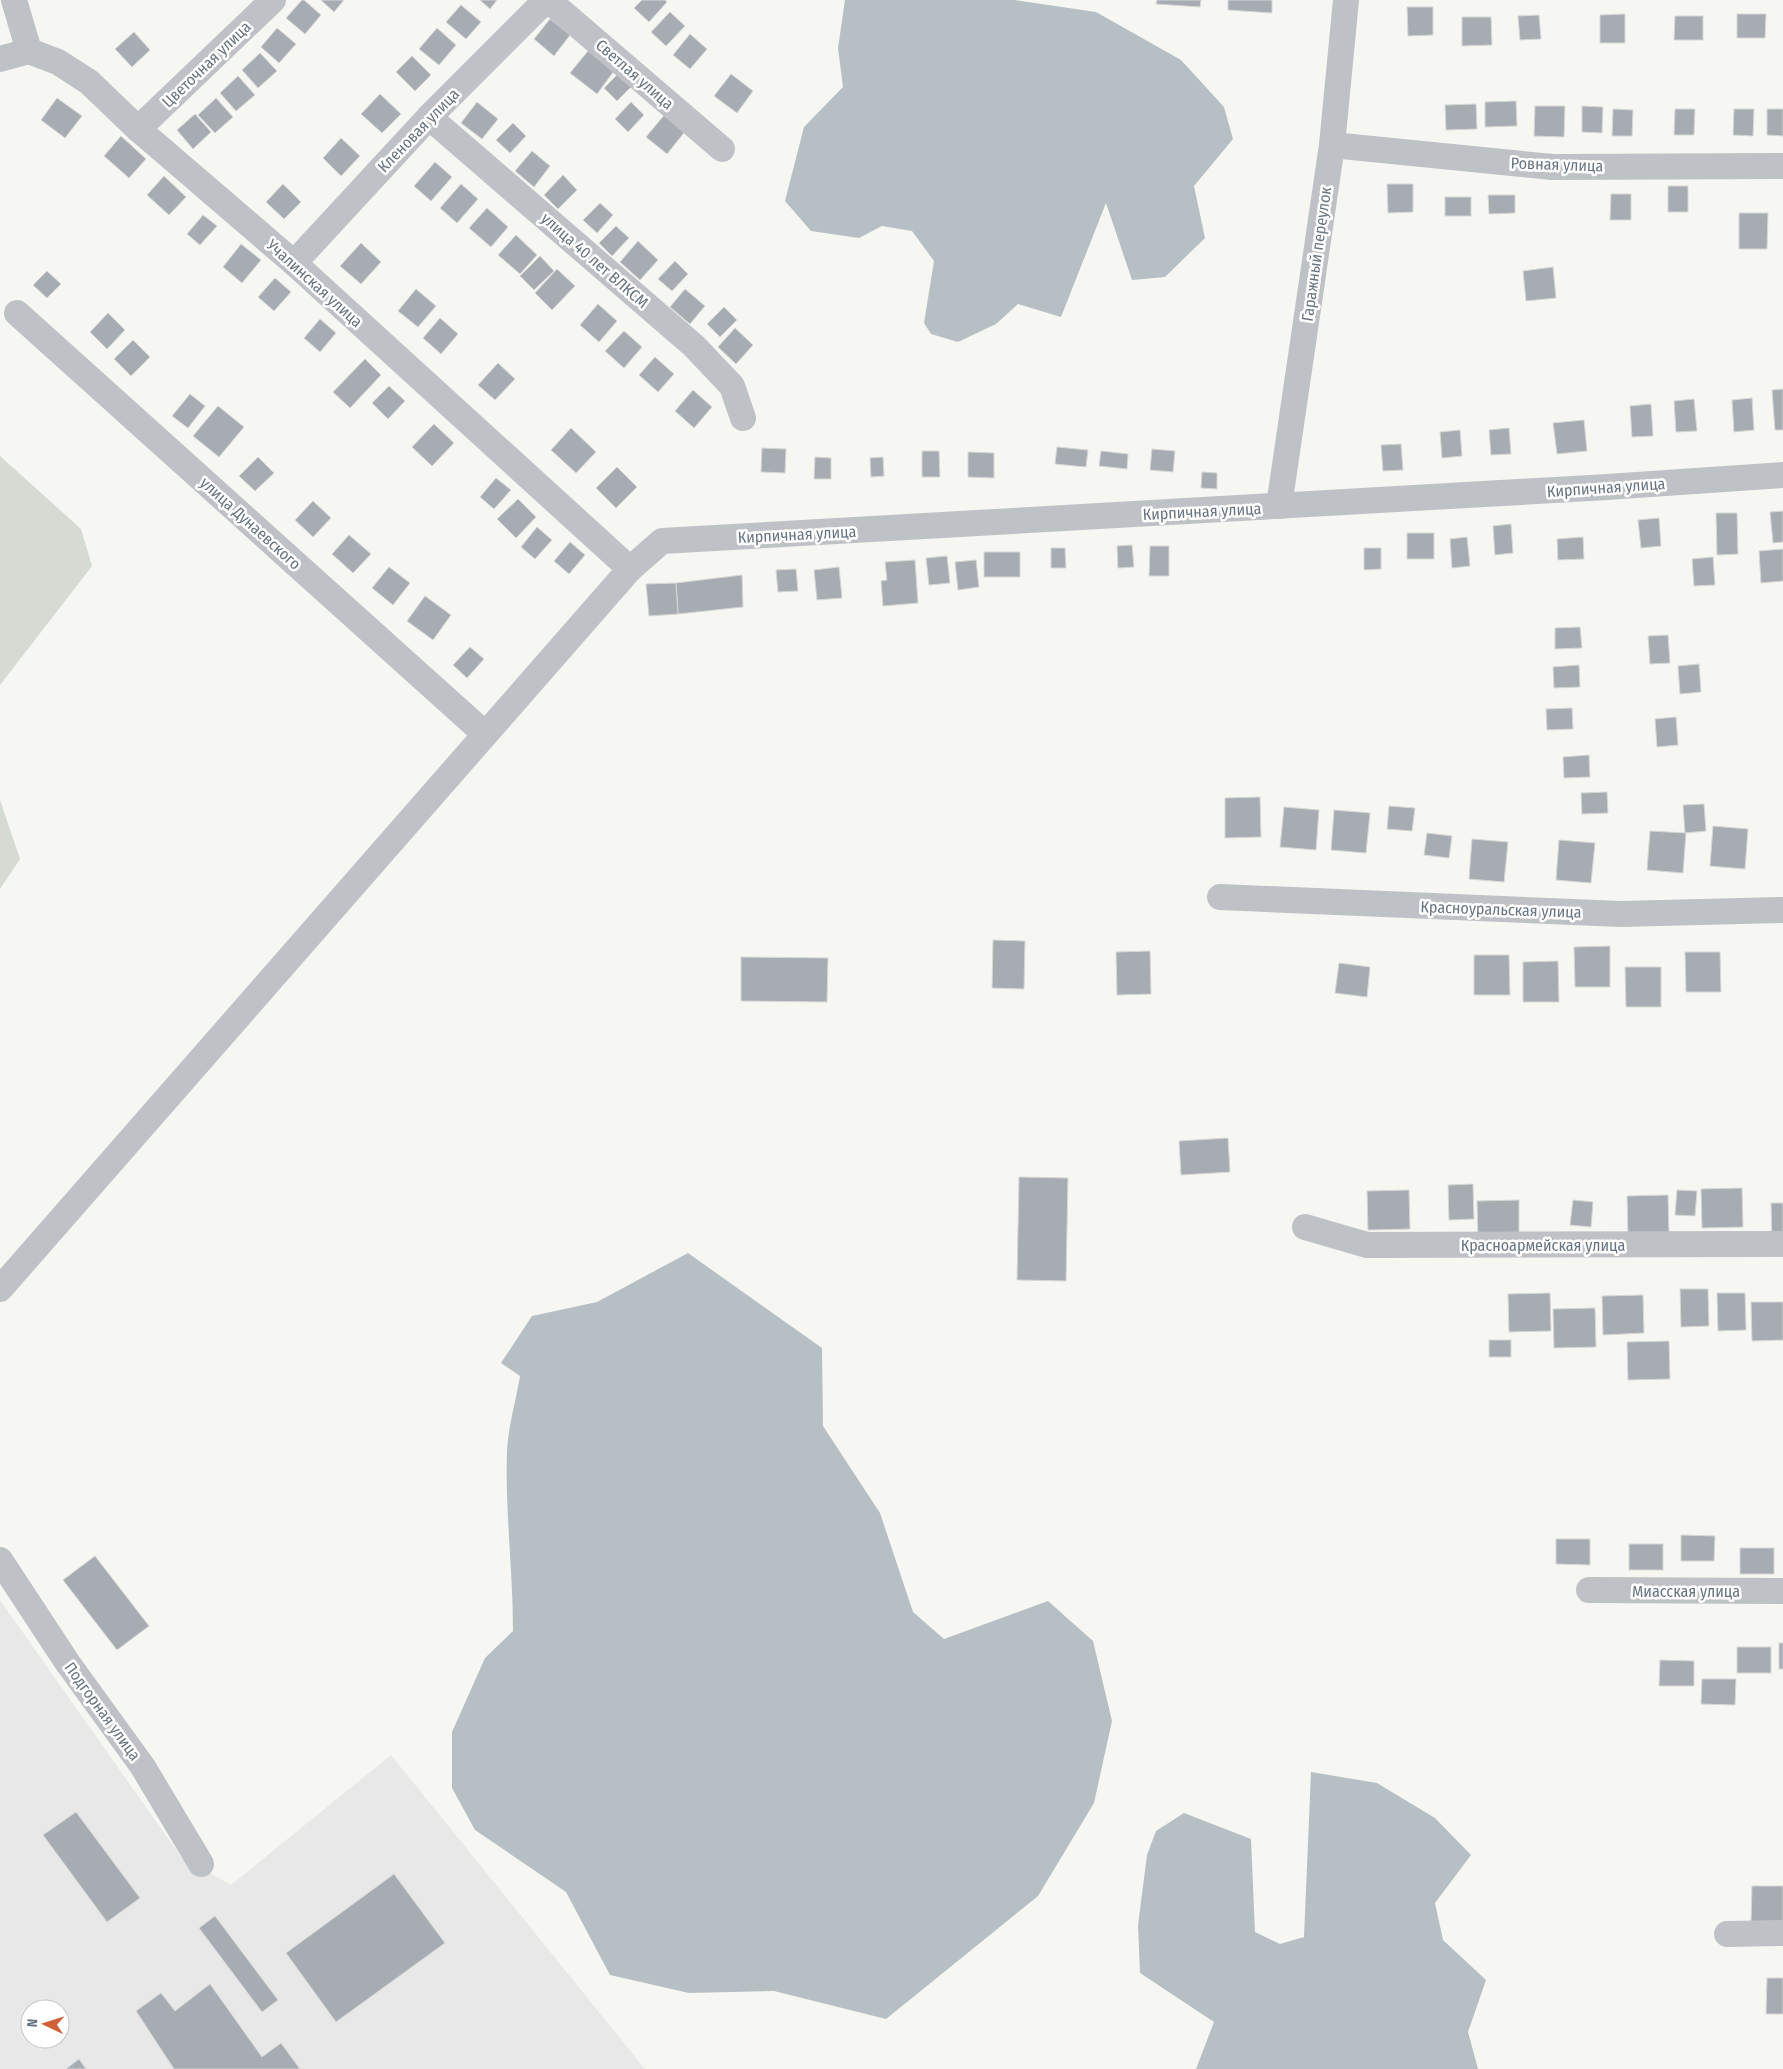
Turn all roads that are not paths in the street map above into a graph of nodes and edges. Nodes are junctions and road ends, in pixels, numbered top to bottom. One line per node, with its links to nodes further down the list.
1 (14, 0): 5 (street)
2 (273, 0): 8 (street, Цветочная улица)
3 (547, 0): 7 (street, Кленовая улица); 10 (street, Светлая улица)
4 (1346, 0): 9 (street, Гаражный переулок)
5 (29, 51): 6 (street); 8 (street, Учалинская улица)
6 (0, 59)
7 (429, 117): 12 (street, Кленовая улица); 14 (street, улица 40 лет ВЛКСМ)
8 (138, 129): 12 (street, Учалинская улица)
9 (1332, 145): 11 (street, Ровная улица); 16 (street, Гаражный переулок)
10 (722, 149)
11 (1783, 166)
12 (294, 263): 17 (street, Учалинская улица)
13 (17, 313): 18 (street, улица Дунаевского)
14 (743, 418)
15 (1783, 475): 16 (street, Кирпичная улица)
16 (1279, 506): 17 (street, Кирпичная улица)
17 (630, 569): 18 (street, Кирпичная улица)
18 (485, 734): 23 (street, Кирпичная улица)
19 (1220, 897): 20 (street, Красноуральская улица)
20 (1783, 910)
21 (1305, 1227): 22 (street, Красноармейская улица)
22 (1783, 1244)
23 (0, 1288)
24 (0, 1560): 27 (street, Подгорная улица)
25 (1589, 1590): 26 (street, Миасская улица)
26 (1783, 1591)
27 (201, 1864)
28 (1783, 1933): 29 (street)
29 (1727, 1934)

